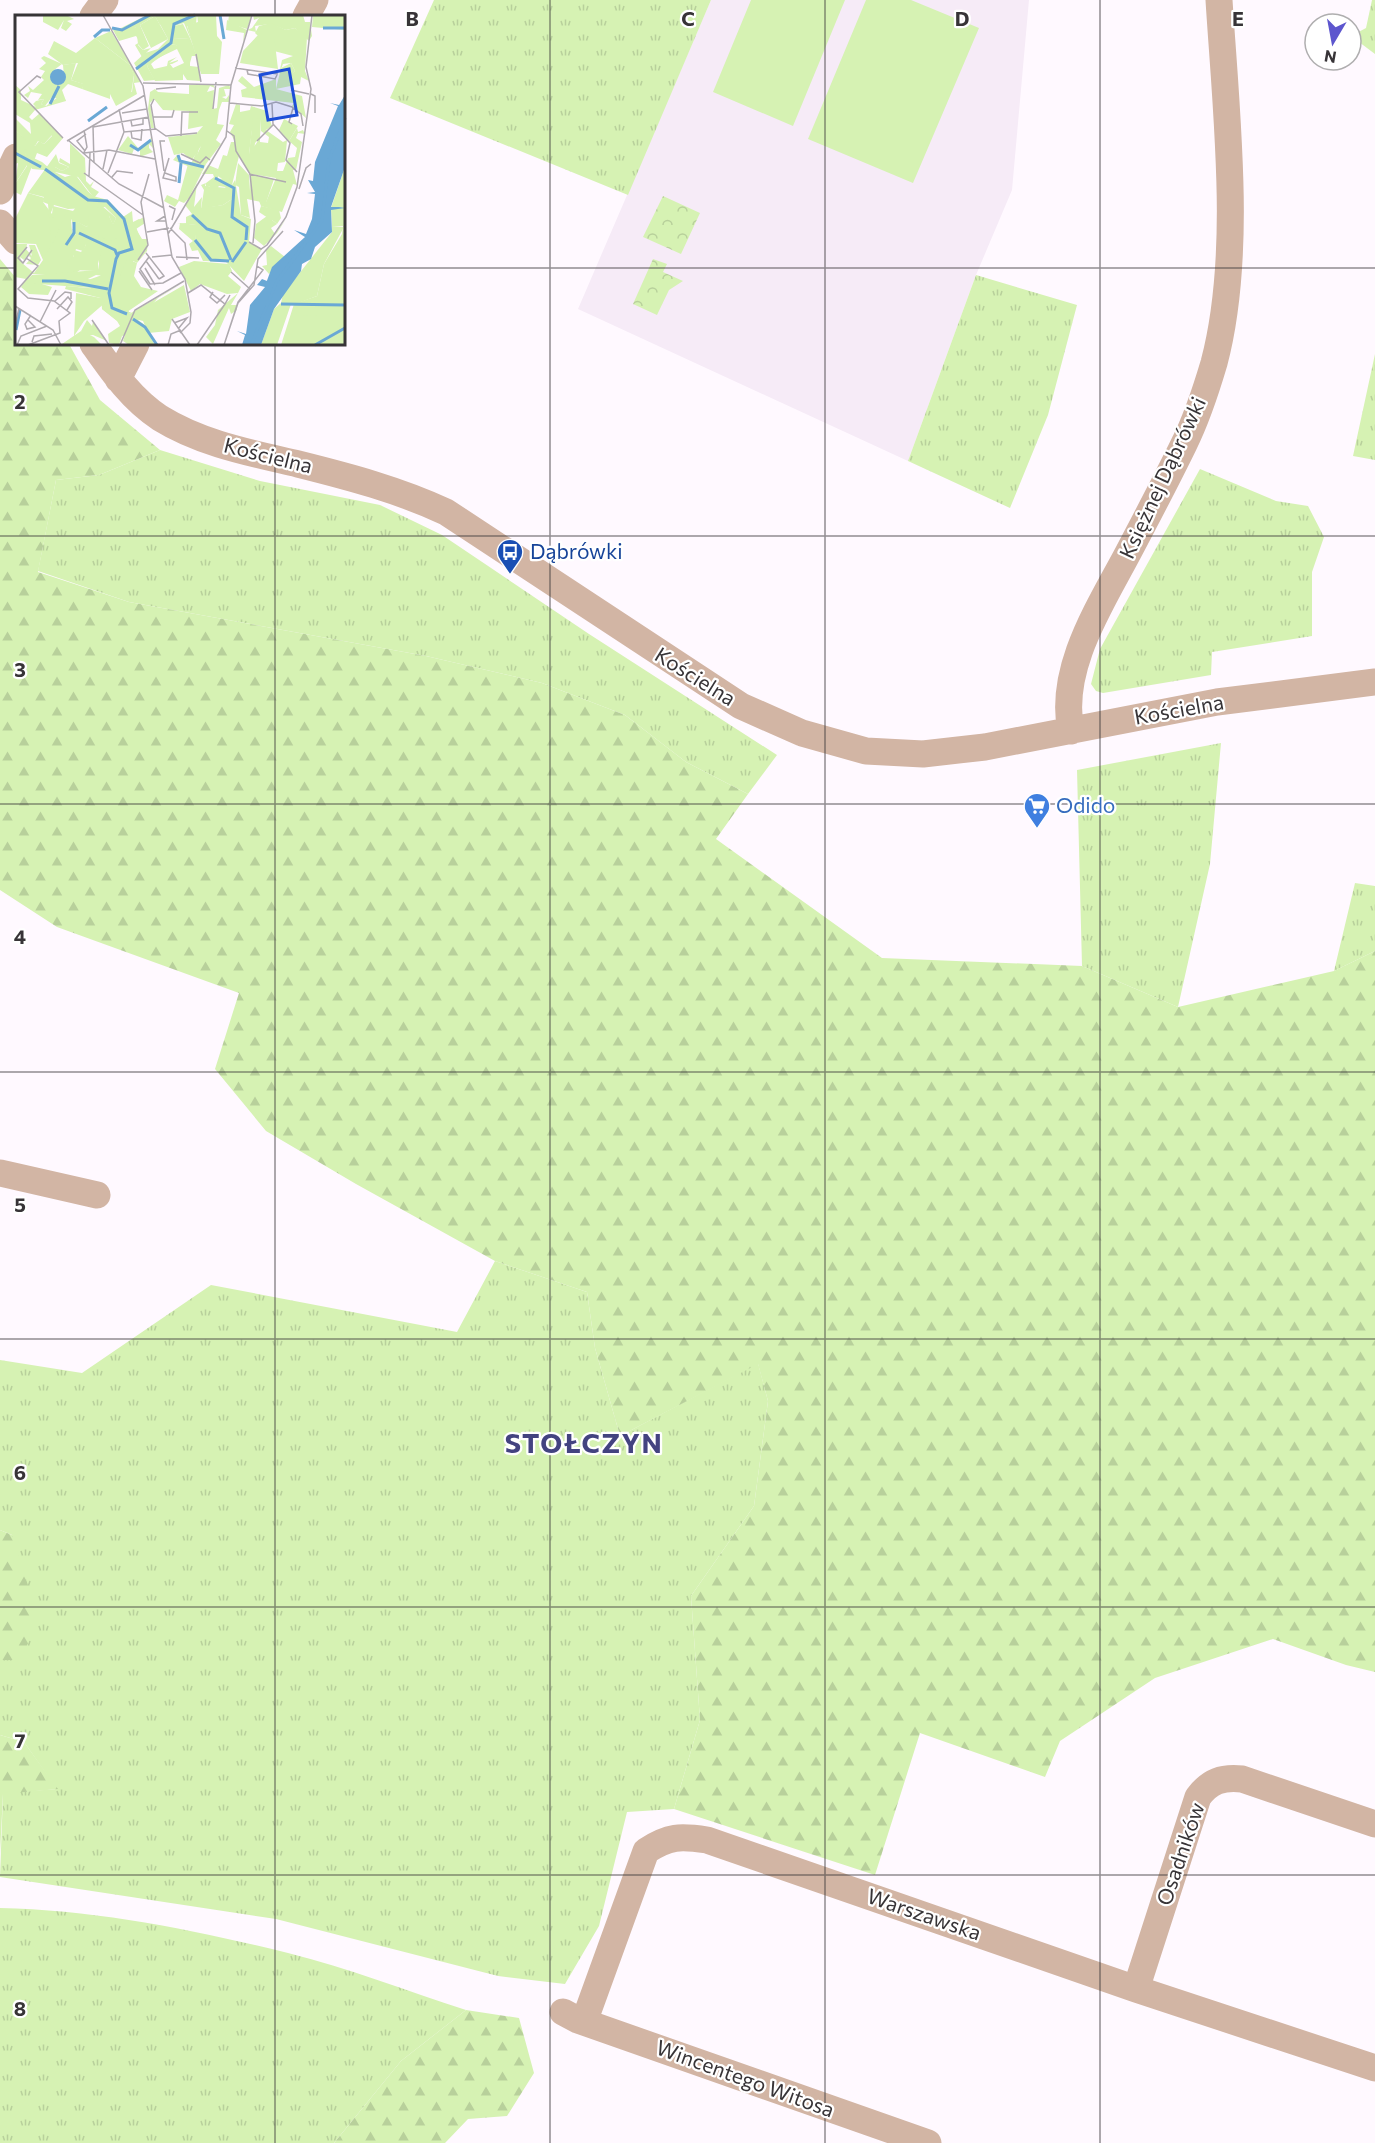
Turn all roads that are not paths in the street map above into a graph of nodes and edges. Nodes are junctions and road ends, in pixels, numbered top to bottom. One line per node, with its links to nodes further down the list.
1 (105, 0): 4 (street)
2 (315, 0): 5 (street)
3 (1220, 0): 14 (street, Księżnej Dąbrówki)
4 (94, 15)
5 (307, 15)
6 (15, 159): 7 (street)
7 (0, 191)
8 (0, 223): 9 (street)
9 (15, 240)
10 (94, 345): 12 (street, Kościelna)
11 (135, 345): 12 (street)
12 (118, 379): 14 (street, Kościelna)
13 (1375, 682): 14 (street, Kościelna)
14 (1071, 731)
15 (0, 1173): 16 (street)
16 (97, 1195)
17 (1375, 1824): 18 (street, Osadników)
18 (1136, 1989): 19 (street, Warszawska); 20 (street, Warszawska)
19 (574, 2017): 21 (street, Wincentego Witosa)
20 (1375, 2068)
21 (928, 2143)

